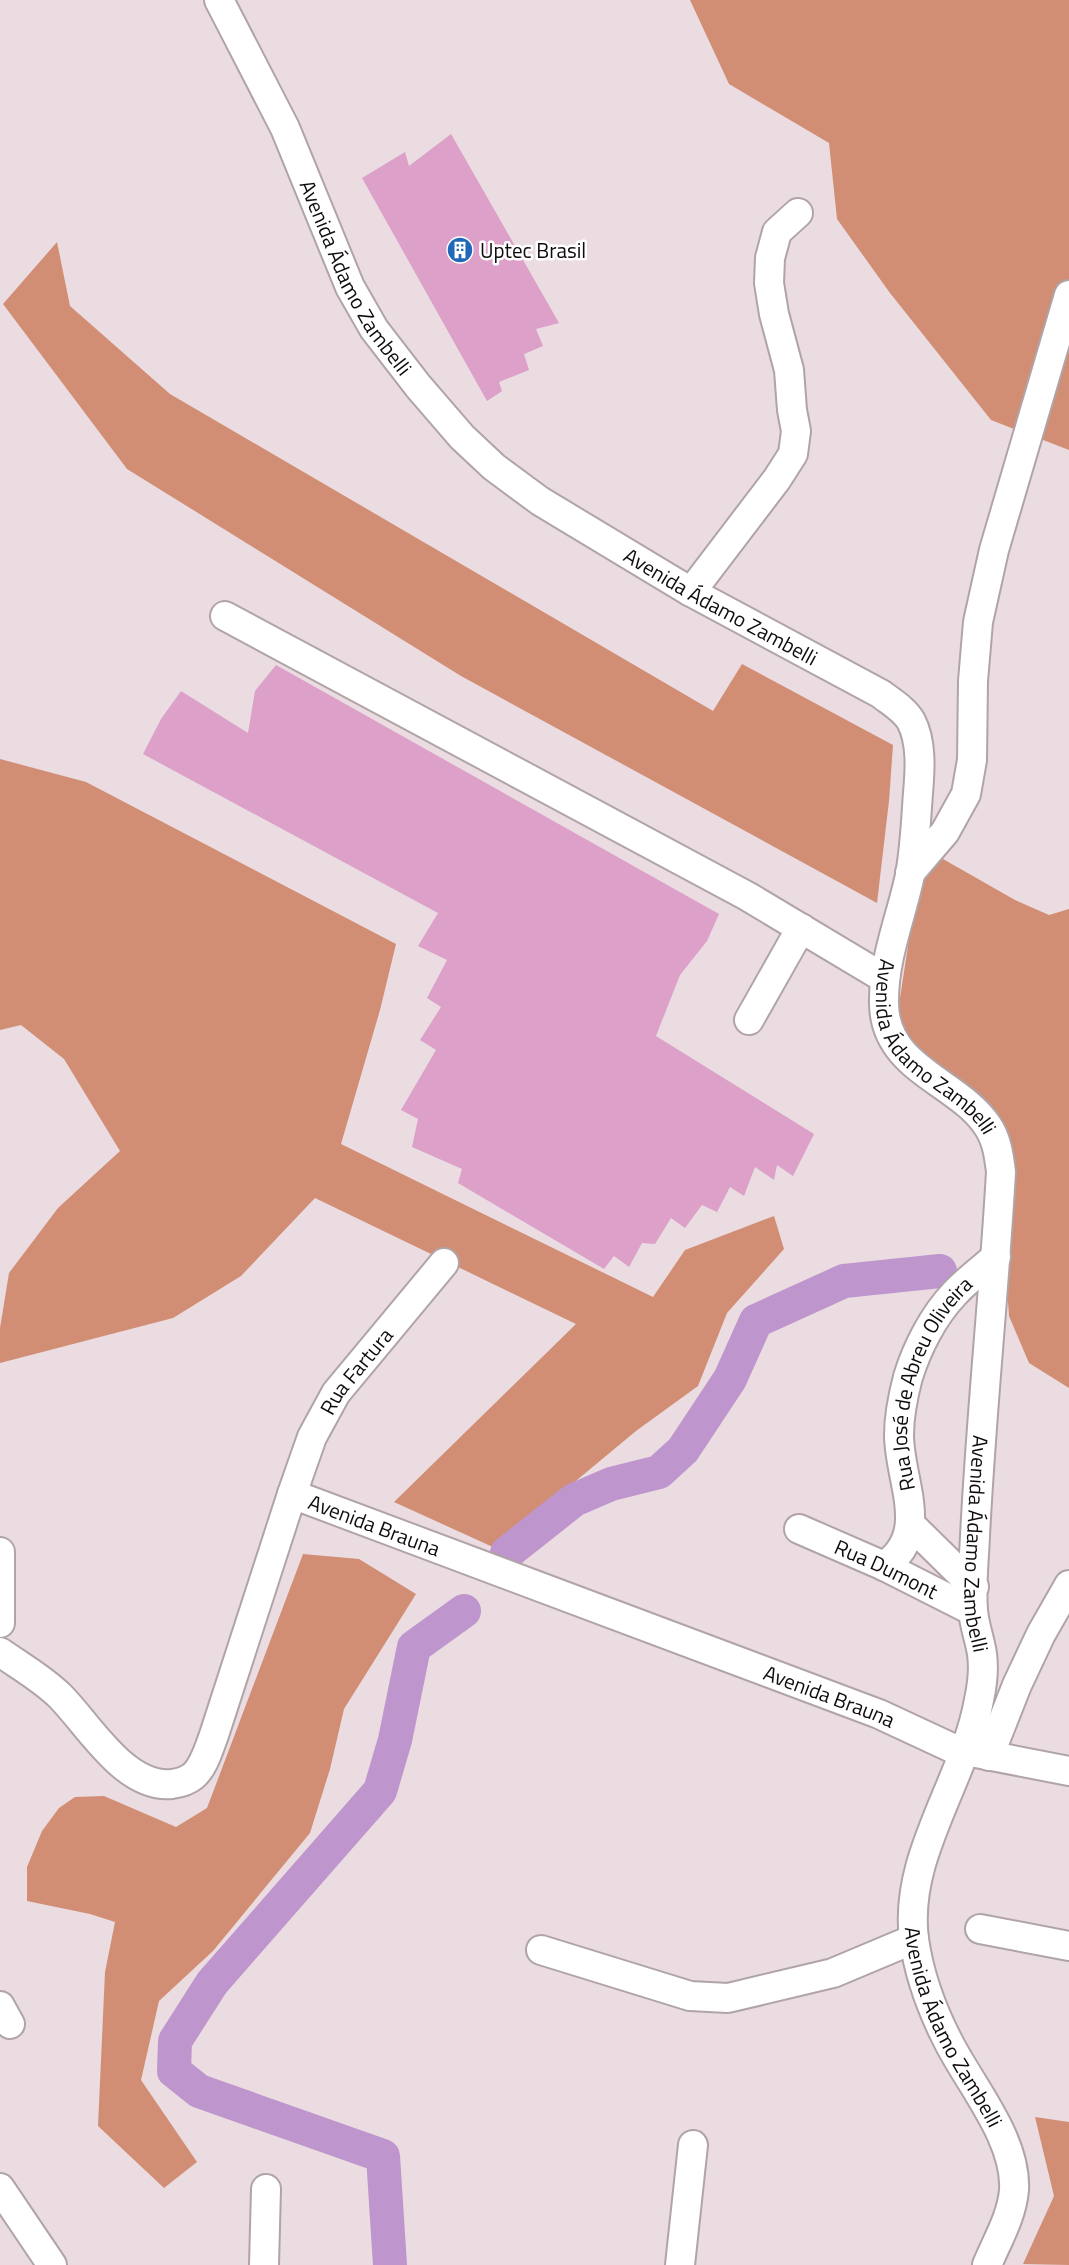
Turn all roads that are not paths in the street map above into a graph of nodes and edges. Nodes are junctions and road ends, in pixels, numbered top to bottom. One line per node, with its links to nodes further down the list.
1 (220, 0): 4 (street, Avenida Ádamo Zambelli)
2 (798, 213): 4 (street)
3 (1069, 296): 6 (street)
4 (691, 592): 6 (street, Avenida Ádamo Zambelli)
5 (225, 616): 7 (street)
6 (910, 873): 8 (street, Avenida Ádamo Zambelli)
7 (801, 928): 8 (street); 9 (street)
8 (884, 978): 10 (street, Avenida Ádamo Zambelli)
9 (749, 1020)
10 (996, 1257): 13 (street, Rua José de Abreu Oliveira); 18 (street, Avenida Ádamo Zambelli)
11 (444, 1263): 12 (street, Rua Fartura)
12 (292, 1494): 20 (street, Avenida Brauna); 21 (street, Avenida Brauna)
13 (911, 1525): 16 (street, Rua José de Abreu Oliveira); 18 (street, Rua José de Abreu Oliveira)
14 (799, 1529): 16 (street, Rua Dumont)
15 (0, 1552): 19 (street)
16 (884, 1566): 18 (street, Rua Dumont)
17 (1069, 1585): 21 (street)
18 (973, 1599): 21 (street, Avenida Ádamo Zambelli)
19 (0, 1623)
20 (0, 1652)
21 (973, 1754): 22 (street, Avenida Brauna); 24 (street, Avenida Ádamo Zambelli)
22 (1069, 1771)
23 (980, 1929): 25 (street)
24 (914, 1939): 26 (street); 33 (street, Avenida Ádamo Zambelli)
25 (1069, 1946)
26 (541, 1950)
27 (693, 2145): 32 (street)
28 (0, 2188): 30 (street)
29 (266, 2189): 31 (street)
30 (52, 2265)
31 (264, 2265)
32 (680, 2265)
33 (987, 2265)

